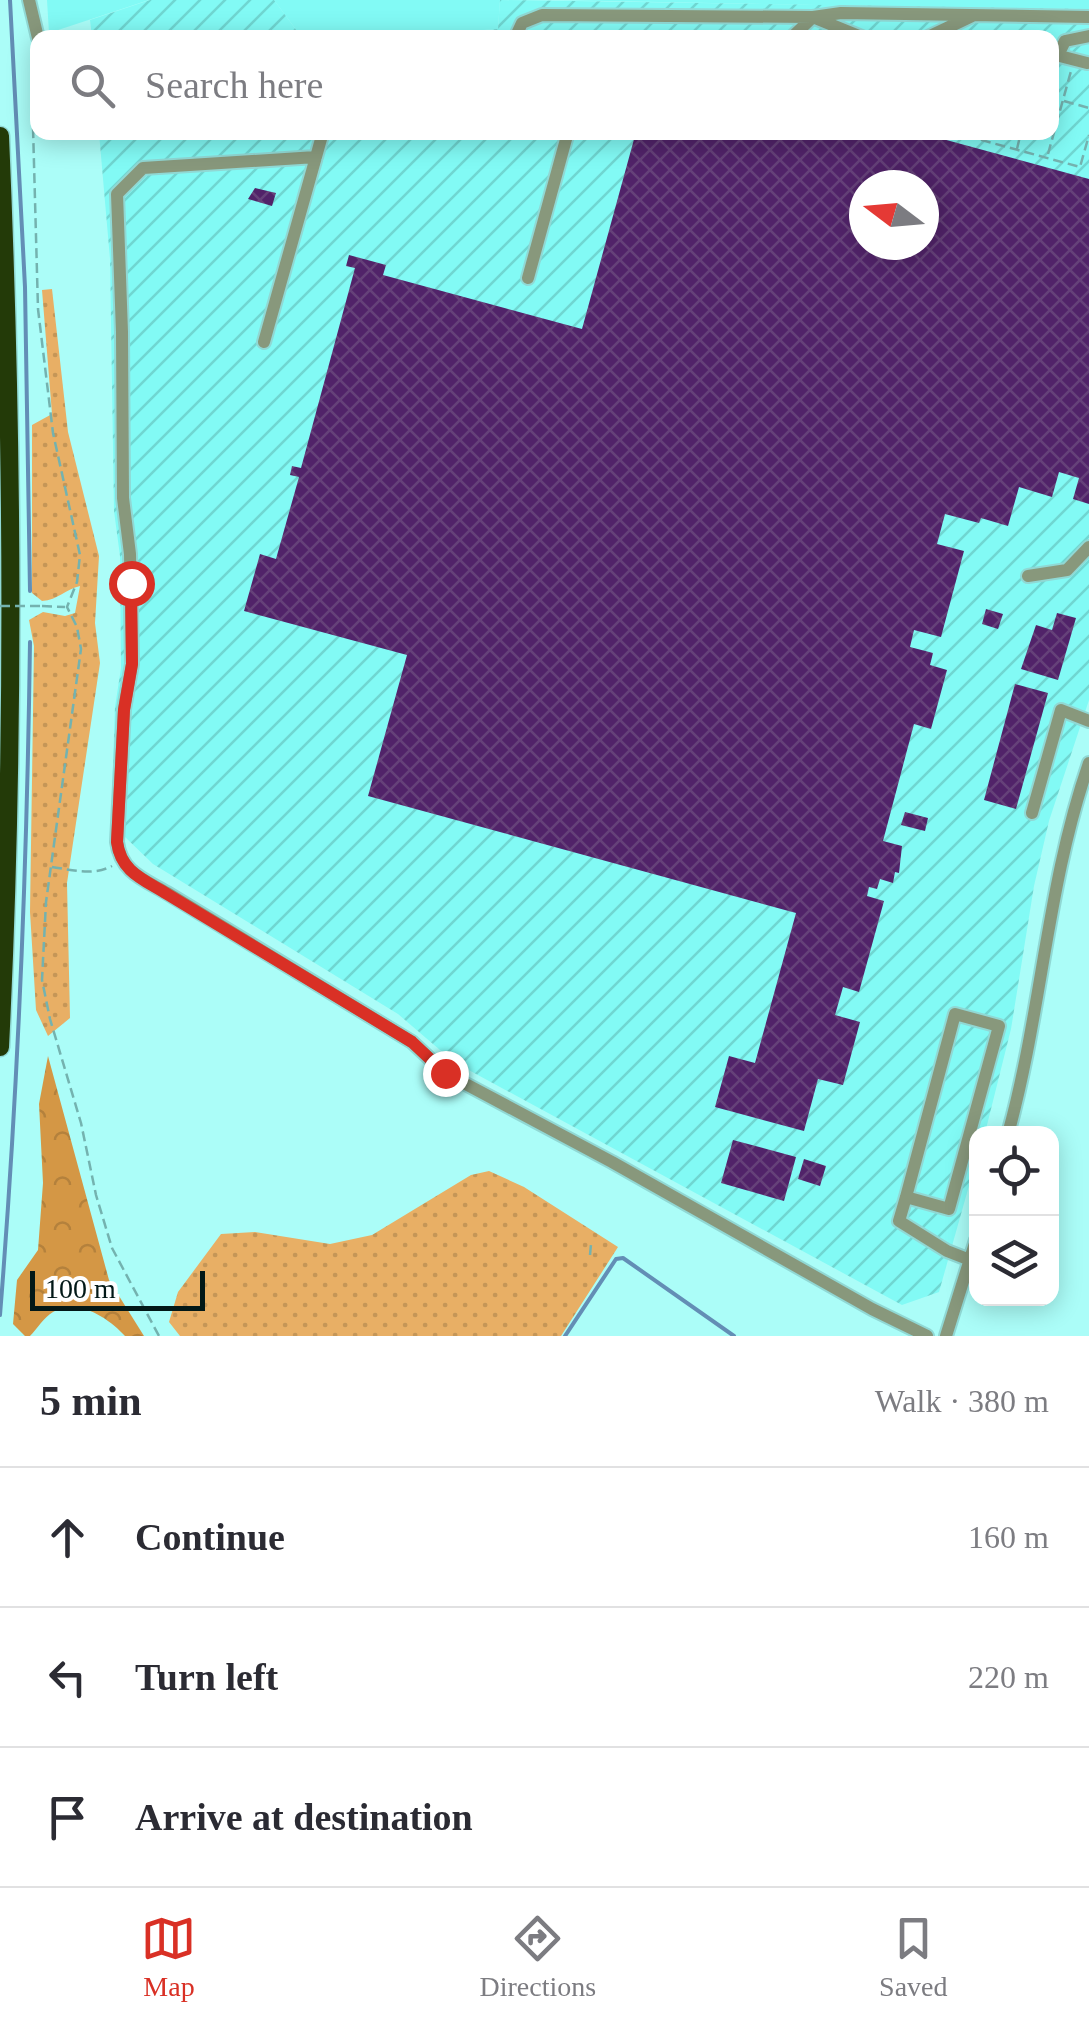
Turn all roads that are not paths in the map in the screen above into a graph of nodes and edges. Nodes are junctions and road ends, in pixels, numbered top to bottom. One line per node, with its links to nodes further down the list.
1 (29, 0): 5 (street)
2 (974, 15): 3 (street); 4 (street); 9 (street)
3 (813, 17): 6 (street); 7 (street); 8 (street)
4 (1089, 17)
5 (36, 30)
6 (518, 30)
7 (799, 30)
8 (845, 30)
9 (944, 30)
10 (1089, 36): 11 (street); 13 (street)
11 (1059, 49)
12 (1059, 55): 13 (street)
13 (1088, 64)
14 (0, 136): 25 (highway)
15 (321, 140): 17 (street)
16 (566, 140): 18 (street)
17 (316, 157): 19 (street); 30 (street)
18 (528, 278)
19 (264, 342)
20 (1089, 547): 21 (street)
21 (1028, 576)
22 (1089, 720): 24 (street)
23 (1089, 762): 26 (street)
24 (1032, 813)
25 (0, 1047)
26 (1010, 1126)
27 (906, 1197): 27 (street); 28 (street)
28 (969, 1259)
29 (969, 1263): 31 (street)
30 (927, 1336)
31 (946, 1336)

